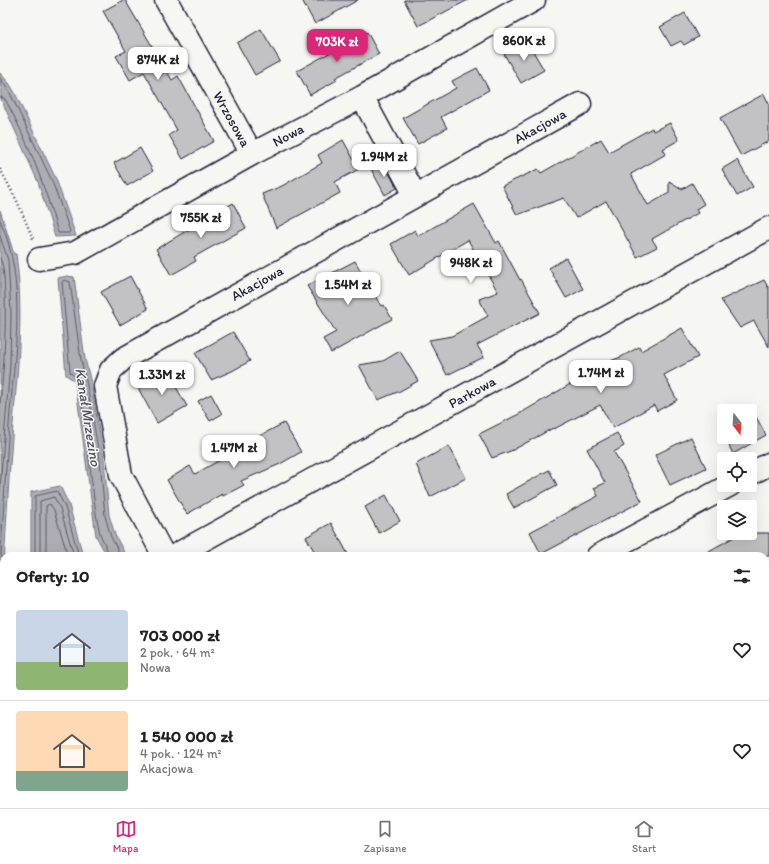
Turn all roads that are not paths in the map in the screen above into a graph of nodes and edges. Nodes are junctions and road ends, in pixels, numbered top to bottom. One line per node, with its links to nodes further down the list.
1 (166, 0): 5 (street, Wrzosowa)
2 (534, 0): 3 (street, Nowa)
3 (362, 97): 5 (street, Nowa); 6 (street)
4 (580, 104): 6 (street, Akacjowa)
5 (252, 154): 8 (street, Nowa)
6 (415, 195): 12 (street, Akacjowa)
7 (769, 228): 13 (street, Parkowa)
8 (39, 260)
9 (769, 464): 10 (street)
10 (757, 470)
11 (717, 492): 14 (street)
12 (162, 552)
13 (181, 552)
14 (605, 552)

